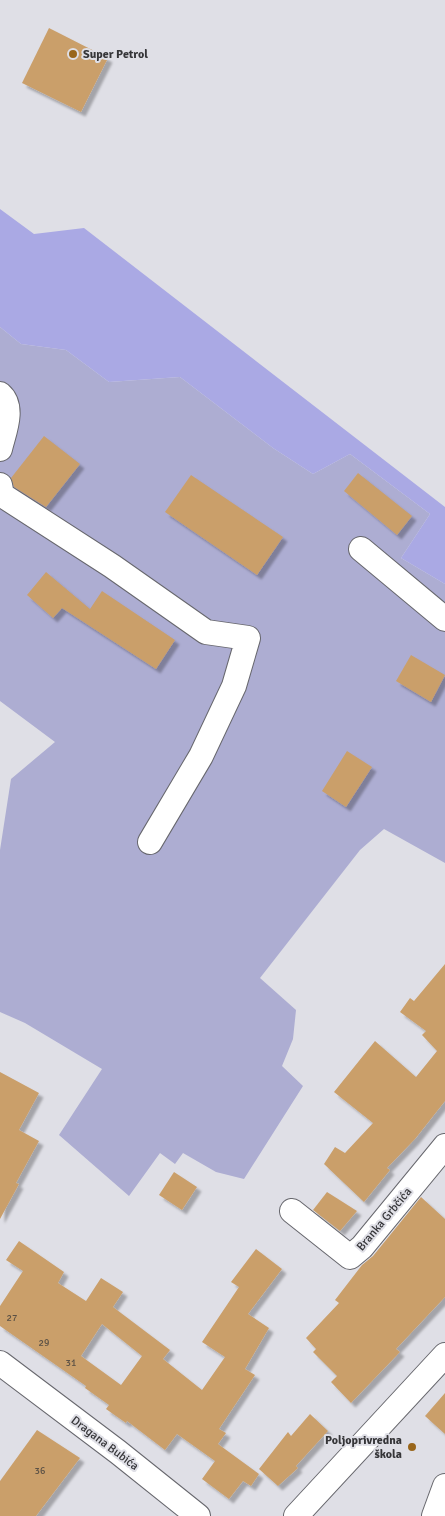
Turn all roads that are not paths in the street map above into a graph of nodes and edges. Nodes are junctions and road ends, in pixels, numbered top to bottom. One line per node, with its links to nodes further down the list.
1 (0, 394): 2 (street)
2 (0, 449)
3 (0, 485): 6 (street)
4 (361, 549): 5 (street)
5 (445, 619)
6 (150, 842)
7 (445, 1146): 8 (street, Branka Grbčića)
8 (292, 1211)
9 (445, 1355): 13 (street)
10 (3, 1374): 12 (street, Dragana Bubića)
11 (445, 1486): 14 (street)
12 (198, 1516)
13 (296, 1516)
14 (434, 1516)

